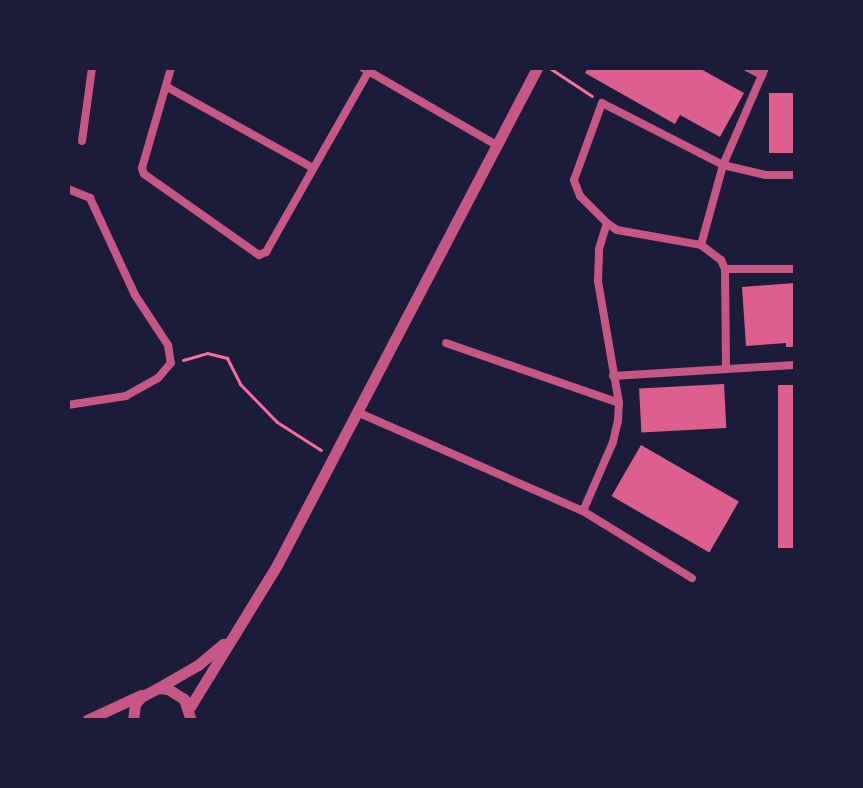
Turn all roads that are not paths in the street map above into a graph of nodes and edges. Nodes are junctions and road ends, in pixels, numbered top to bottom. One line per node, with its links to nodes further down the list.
1 (92, 68): 8 (street)
2 (171, 68): 7 (street)
3 (537, 68): 9 (street)
4 (748, 68): 6 (street)
5 (366, 70): 9 (street); 11 (street)
6 (764, 72): 10 (street)
7 (167, 87): 11 (street); 11 (street)
8 (82, 141)
9 (498, 146): 24 (street)
10 (723, 165): 12 (street); 14 (street); 15 (street)
11 (313, 168)
12 (795, 175)
13 (68, 189): 23 (street)
14 (607, 223): 15 (street); 21 (street)
15 (701, 245): 16 (street)
16 (725, 269): 17 (street); 20 (street)
17 (795, 269)
18 (446, 343): 22 (street)
19 (795, 365): 20 (street)
20 (726, 367): 21 (street)
21 (613, 376): 22 (street)
22 (619, 403): 25 (street)
23 (68, 405)
24 (357, 412): 25 (street); 27 (street)
25 (583, 511): 26 (street)
26 (692, 578)
27 (229, 639): 28 (street); 29 (street)
28 (154, 690): 29 (street); 30 (street); 31 (street)
29 (192, 715)
30 (87, 720)
31 (133, 720)

